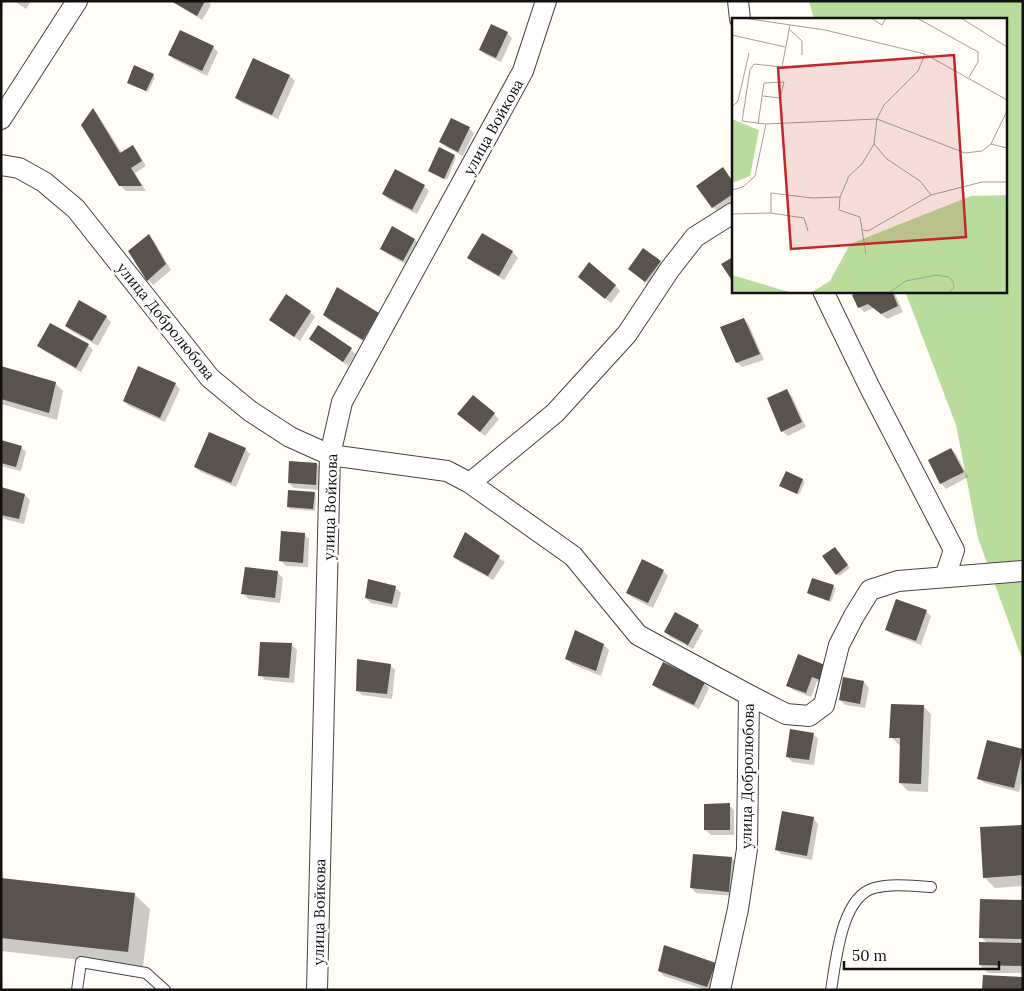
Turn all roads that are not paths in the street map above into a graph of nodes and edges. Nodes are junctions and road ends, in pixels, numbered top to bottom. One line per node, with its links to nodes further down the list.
1 (77, 1): 5 (street)
2 (546, 1): 9 (street, улица Войкова)
3 (738, 1): 4 (street)
4 (740, 18)
5 (1, 119)
6 (1, 165): 9 (street, улица Добролюбова)
7 (732, 214): 10 (street)
8 (824, 292): 12 (street)
9 (330, 455): 10 (street, улица Добролюбова); 17 (street, улица Войкова)
10 (470, 483): 13 (street, улица Добролюбова)
11 (1023, 571): 12 (street)
12 (945, 577): 13 (street)
13 (749, 695): 18 (street, улица Добролюбова)
14 (931, 887): 19 (lane)
15 (77, 990): 16 (lane)
16 (165, 990)
17 (316, 990)
18 (720, 990)
19 (831, 990)

